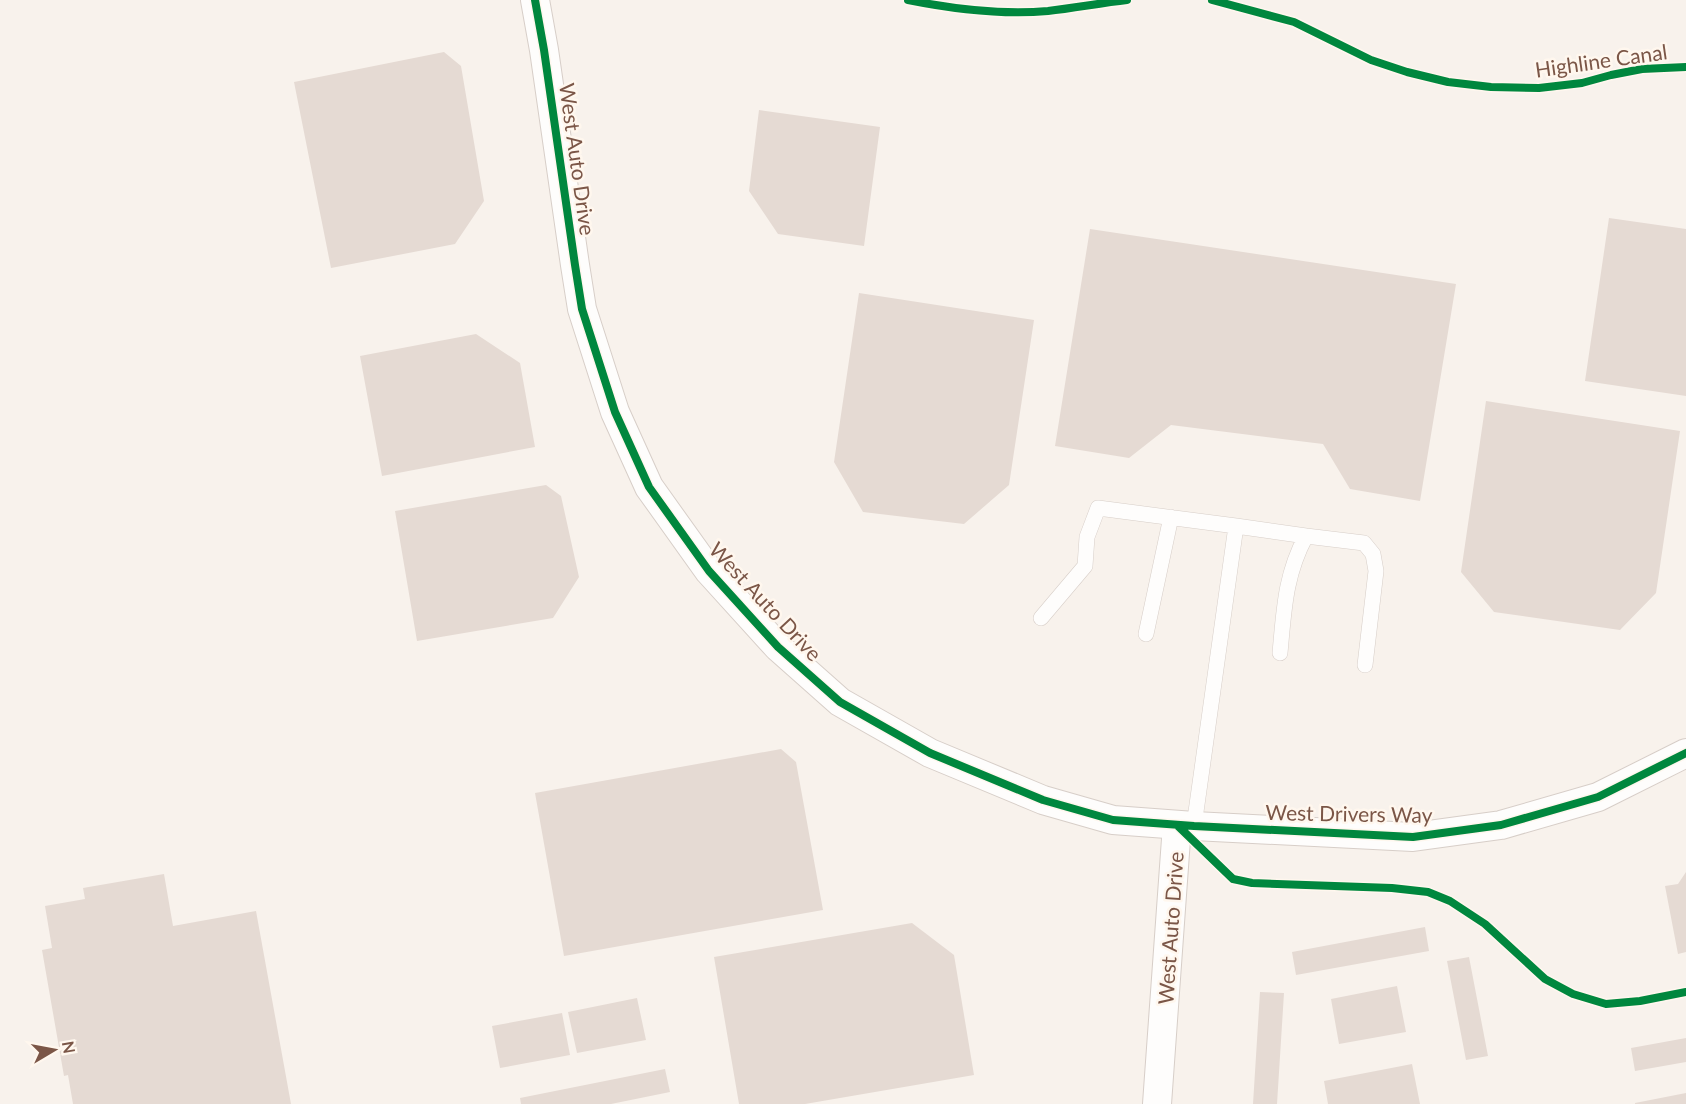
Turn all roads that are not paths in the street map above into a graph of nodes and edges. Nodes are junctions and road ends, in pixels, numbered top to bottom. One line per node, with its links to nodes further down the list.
1 (535, 0): 10 (street, West Auto Drive)
2 (1171, 517): 3 (lane); 5 (lane); 6 (lane)
3 (1236, 525): 4 (lane); 10 (lane)
4 (1306, 536): 7 (lane); 8 (lane)
5 (1041, 618)
6 (1146, 634)
7 (1280, 653)
8 (1365, 665)
9 (1686, 753): 10 (street, West Drivers Way)
10 (1186, 826): 11 (street, West Auto Drive)
11 (1157, 1104)

